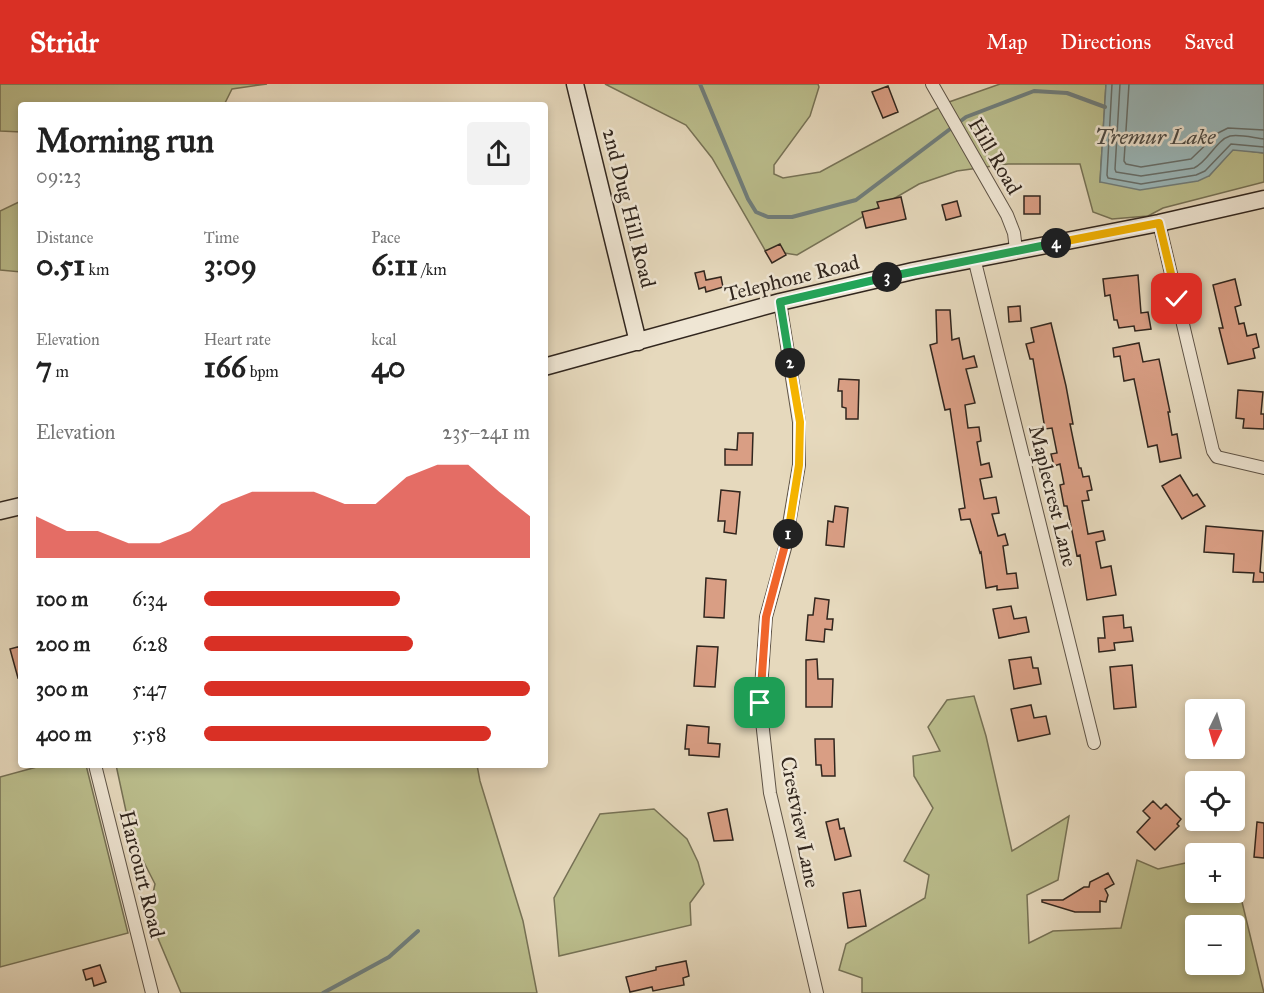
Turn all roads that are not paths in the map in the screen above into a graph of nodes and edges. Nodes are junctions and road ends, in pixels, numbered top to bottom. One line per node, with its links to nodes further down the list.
1 (575, 84): 8 (street, 2nd Dug Hill Road)
2 (932, 84): 5 (street, Hill Road)
3 (1264, 199): 4 (street, Telephone Road)
4 (1159, 223): 5 (street, Telephone Road); 10 (street)
5 (1016, 250): 6 (street, Telephone Road)
6 (974, 258): 7 (street, Telephone Road); 13 (street, Maplecrest Lane)
7 (780, 302): 8 (street, Telephone Road); 16 (street, Crestview Lane)
8 (638, 342): 9 (street, Telephone Road)
9 (548, 366)
10 (1264, 468)
11 (18, 507): 12 (street)
12 (0, 511)
13 (1094, 743)
14 (96, 768): 15 (street, Harcourt Road)
15 (152, 993)
16 (817, 993)

